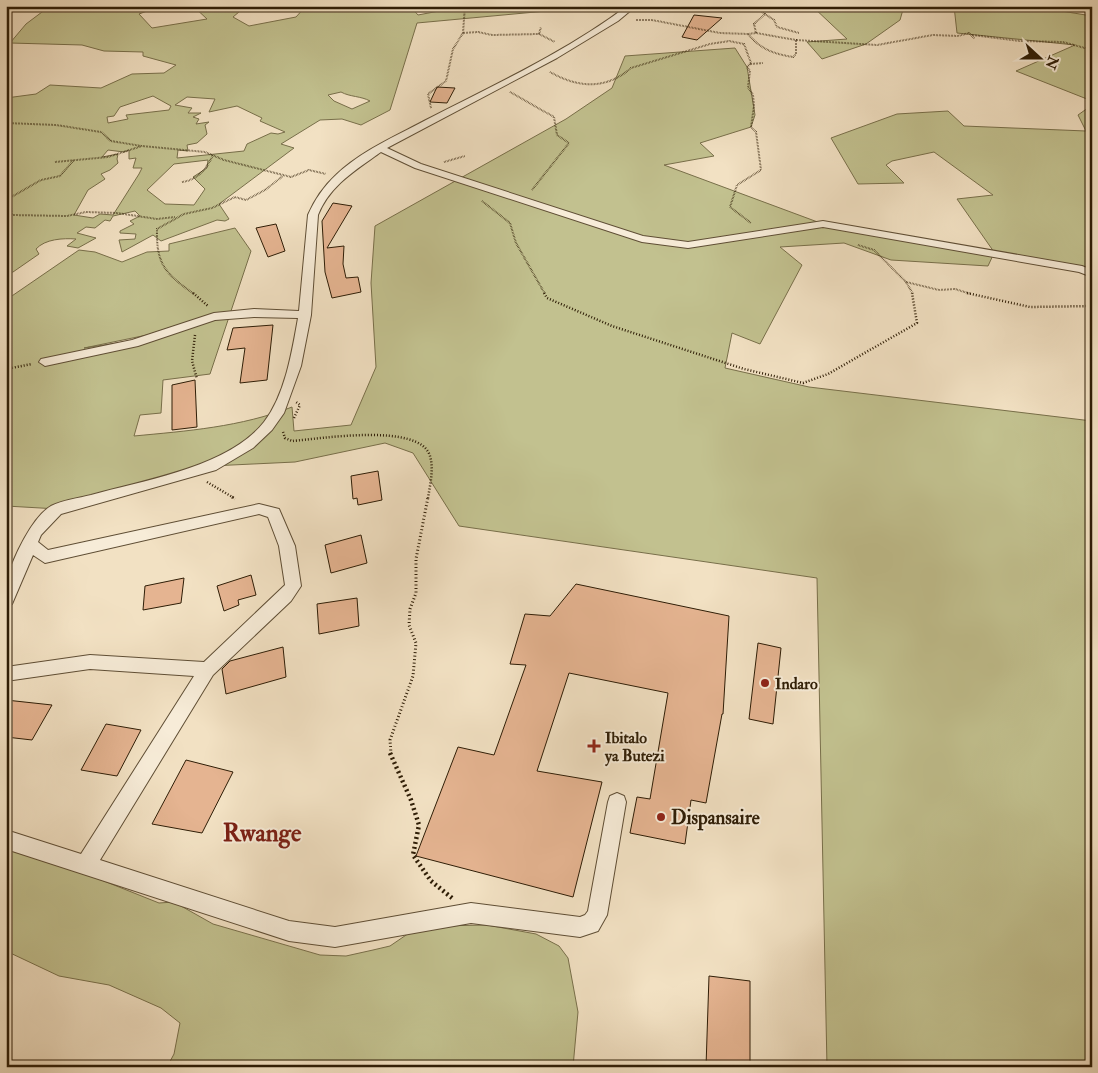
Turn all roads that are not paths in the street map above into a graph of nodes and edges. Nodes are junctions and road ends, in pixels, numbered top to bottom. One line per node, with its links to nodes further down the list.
1 (632, 6): 2 (street)
2 (380, 148): 3 (street); 4 (street)
3 (1092, 274)
4 (305, 315): 5 (street); 6 (street)
5 (45, 362)
6 (29, 543): 7 (street); 8 (street)
7 (6, 598)
8 (207, 670): 9 (street); 12 (street)
9 (6, 674)
10 (617, 802): 12 (street)
11 (6, 839): 12 (street)
12 (86, 864)

